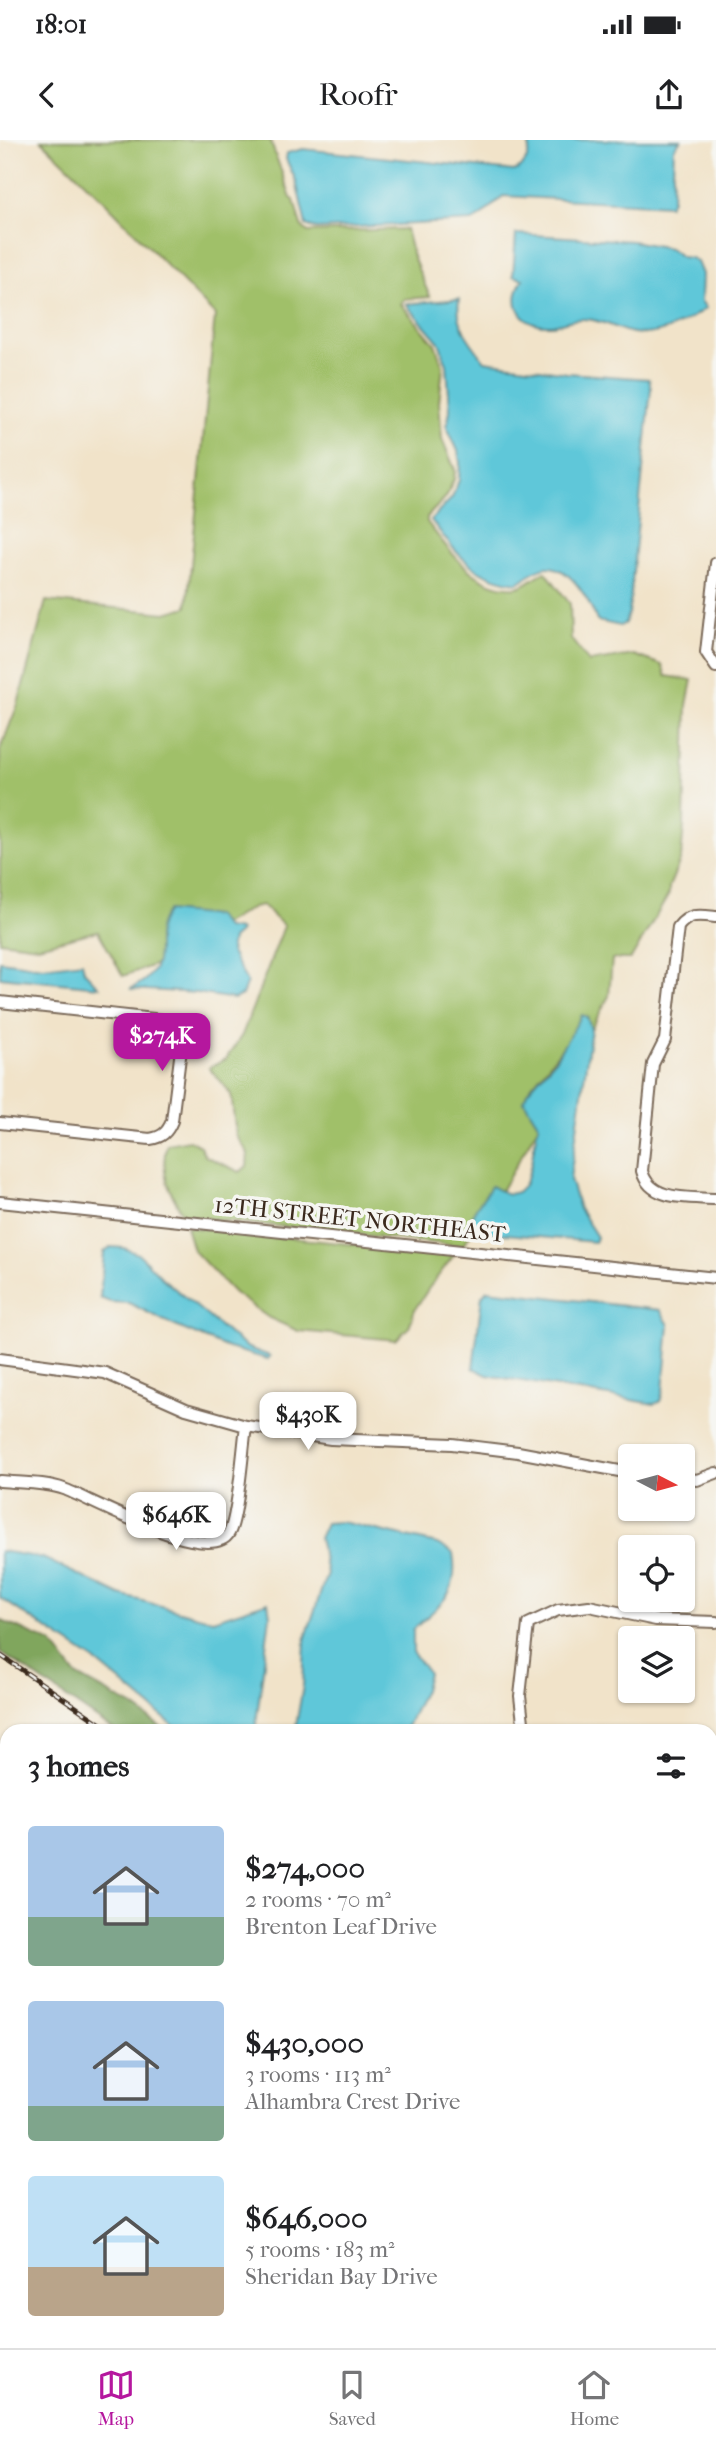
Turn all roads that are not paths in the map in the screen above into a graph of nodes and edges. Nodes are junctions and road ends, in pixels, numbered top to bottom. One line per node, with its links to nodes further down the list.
1 (716, 563): 2 (street)
2 (716, 667)
3 (716, 917): 6 (street)
4 (0, 1002): 5 (street)
5 (0, 1123)
6 (716, 1199)
7 (0, 1202): 8 (street, 12TH STREET NORTHEAST)
8 (716, 1278)
9 (0, 1359): 10 (street)
10 (246, 1426): 11 (street); 14 (street)
11 (618, 1470)
12 (716, 1473): 13 (street)
13 (695, 1480)
14 (0, 1481)
15 (716, 1622): 16 (street)
16 (523, 1724)

